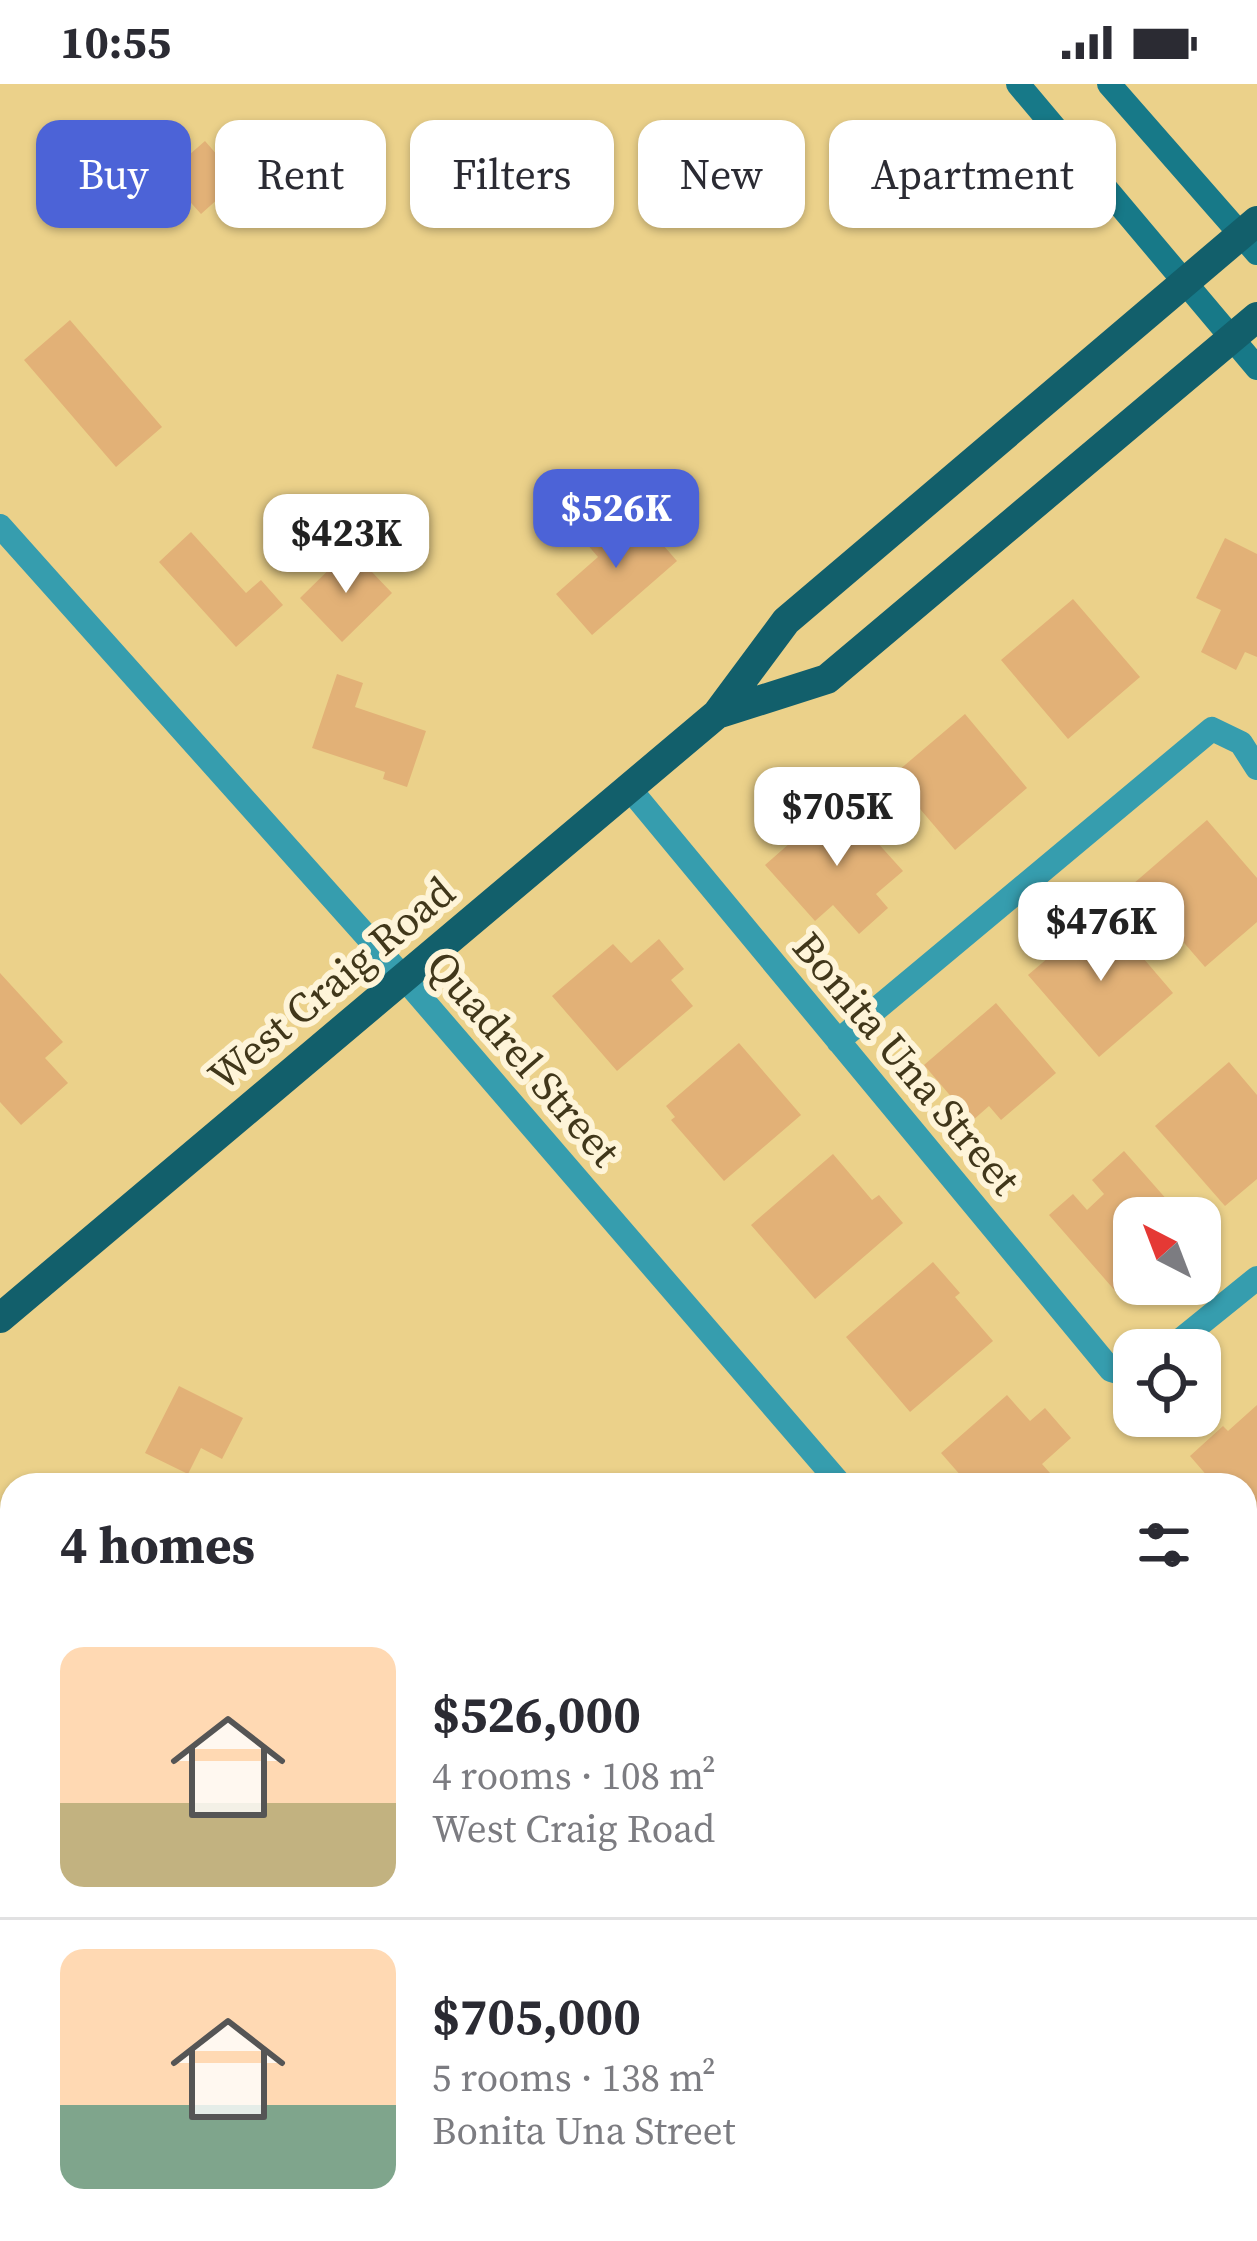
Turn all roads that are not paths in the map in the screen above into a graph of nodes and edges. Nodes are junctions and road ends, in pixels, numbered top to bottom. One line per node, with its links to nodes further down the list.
1 (1018, 84): 4 (main road)
2 (1109, 84): 3 (main road)
3 (1252, 236): 4 (main road, West Craig Road)
4 (1186, 282): 6 (main road); 9 (main road, West Craig Road)
5 (1257, 316): 6 (main road, West Craig Road)
6 (1232, 338): 7 (main road); 9 (main road, West Craig Road)
7 (1257, 368)
8 (0, 526): 12 (street, Quadrel Street)
9 (717, 714): 11 (main road, West Craig Road)
10 (1257, 768): 13 (street)
11 (629, 788): 12 (main road, West Craig Road); 13 (street, Bonita Una Street)
12 (403, 976): 15 (main road, West Craig Road); 18 (street, Quadrel Street)
13 (838, 1041): 17 (street, Bonita Una Street)
14 (1257, 1278): 16 (street)
15 (0, 1318)
16 (1194, 1329)
17 (1113, 1371)
18 (831, 1473)

